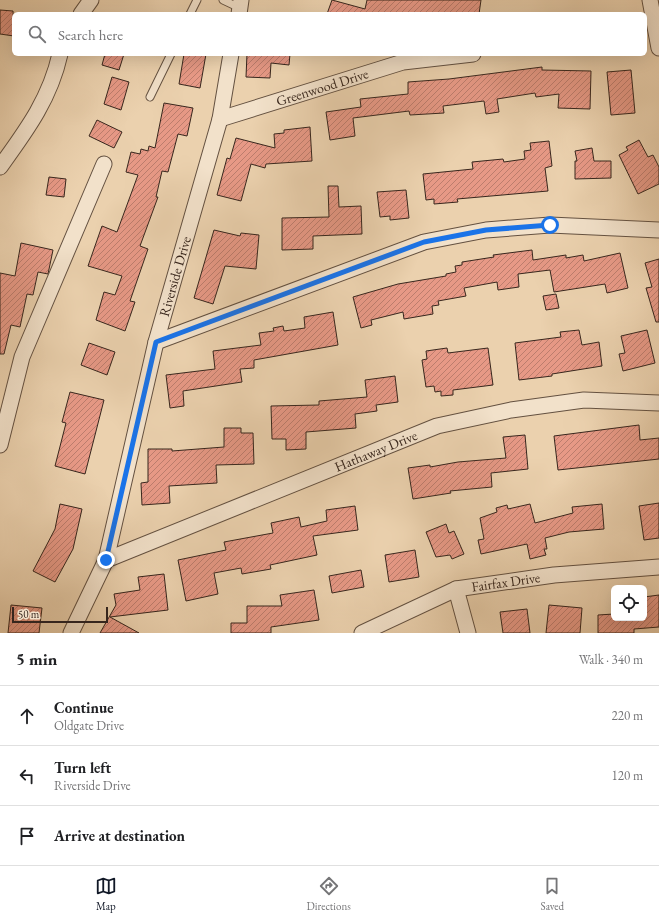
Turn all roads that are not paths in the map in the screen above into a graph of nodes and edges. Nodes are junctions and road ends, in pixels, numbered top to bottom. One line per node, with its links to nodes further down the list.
1 (91, 0): 6 (street)
2 (197, 0): 7 (lane)
3 (223, 0): 5 (lane)
4 (650, 0): 9 (street)
5 (240, 7)
6 (82, 12)
7 (191, 12)
8 (647, 46): 9 (street)
9 (659, 47)
10 (60, 56): 17 (street)
11 (170, 56): 14 (lane)
12 (232, 56): 15 (street, Riverside Drive)
13 (456, 56): 15 (street, Greenwood Drive)
14 (150, 97)
15 (220, 119): 19 (street, Riverside Drive)
16 (104, 164): 21 (street)
17 (0, 167)
18 (659, 230): 19 (street)
19 (156, 342): 22 (street, Riverside Drive)
20 (659, 403): 22 (street, Hathaway Drive)
21 (0, 445)
22 (106, 560): 25 (street, Riverside Drive)
23 (659, 567): 24 (street, Fairfax Drive)
24 (456, 589): 26 (street, Fairfax Drive); 27 (street)
25 (71, 633)
26 (362, 633)
27 (468, 633)

